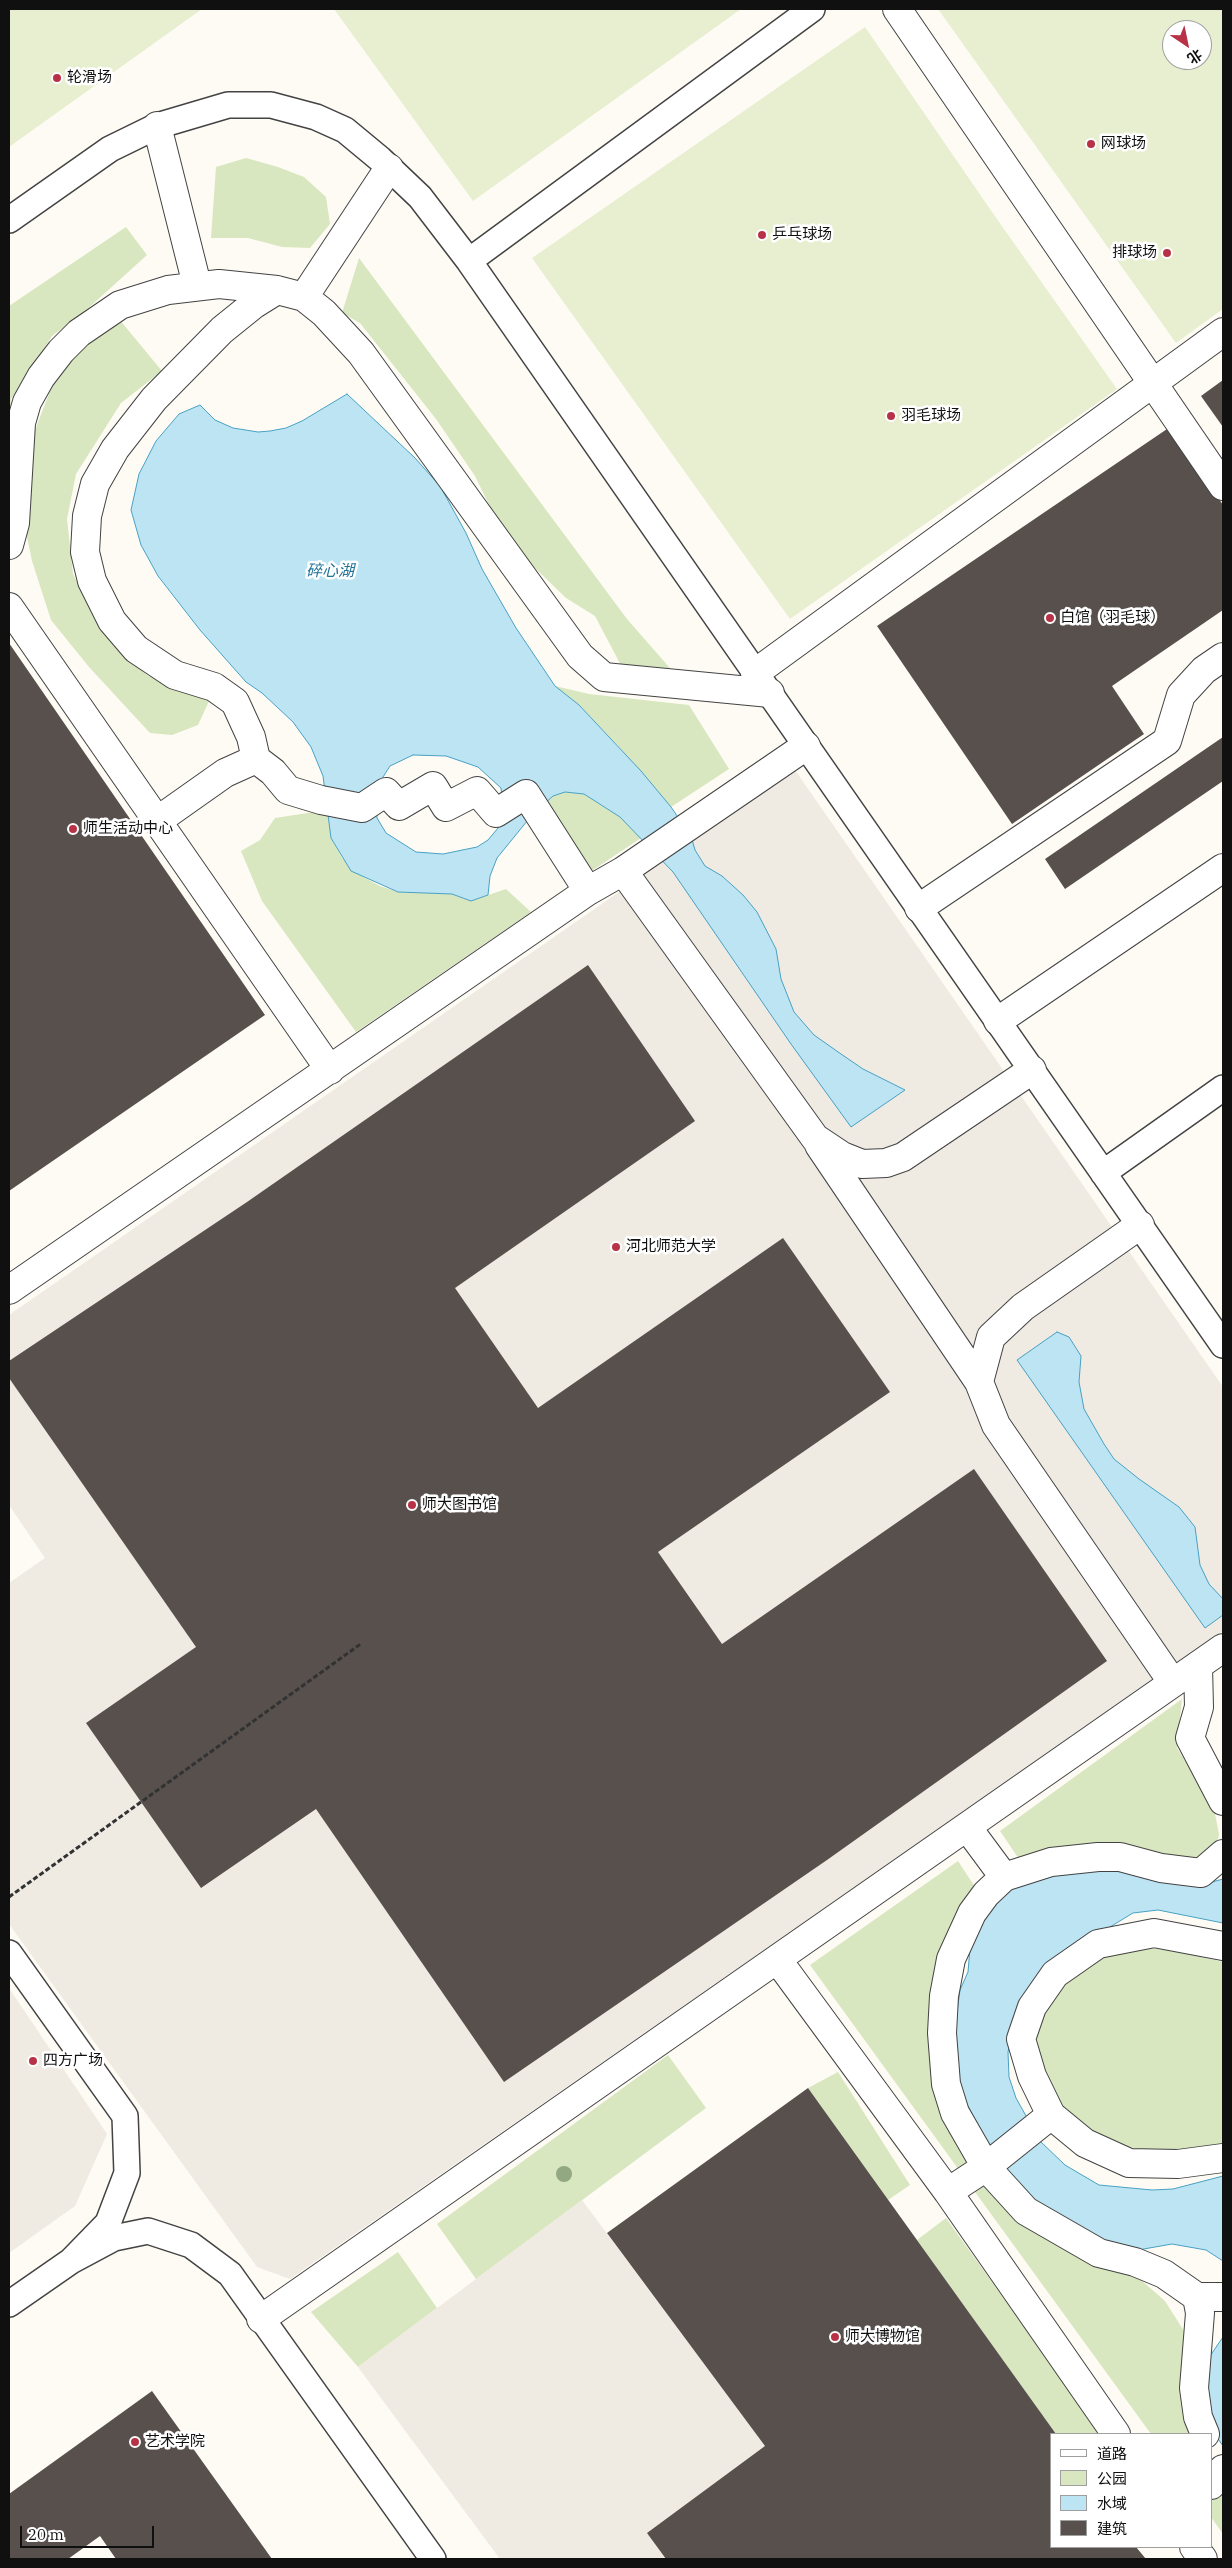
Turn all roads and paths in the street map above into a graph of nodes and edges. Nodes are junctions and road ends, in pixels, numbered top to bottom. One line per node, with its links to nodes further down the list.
1 (812, 9): 6 (lane)
2 (898, 9): 11 (street)
3 (157, 126): 4 (lane); 5 (lane); 7 (street)
4 (389, 168): 6 (lane); 9 (street)
5 (9, 220)
6 (469, 261): 16 (lane)
7 (197, 286): 8 (street); 13 (street)
8 (276, 290): 9 (street); 18 (street)
9 (304, 297): 16 (street)
10 (1223, 332): 11 (street)
11 (1153, 383): 12 (street); 16 (street)
12 (1223, 486)
13 (9, 544)
14 (9, 607): 19 (street)
15 (1223, 657): 23 (street)
16 (762, 683): 17 (lane)
17 (806, 746): 21 (street); 23 (lane)
18 (256, 758): 19 (street); 22 (street)
19 (157, 821): 25 (street)
20 (1223, 868): 24 (street)
21 (623, 871): 22 (street); 28 (street)
22 (588, 892): 25 (street)
23 (919, 908): 24 (lane)
24 (998, 1021): 26 (lane)
25 (330, 1070): 31 (street)
26 (1032, 1070): 28 (street); 29 (lane)
27 (1223, 1088): 29 (lane)
28 (815, 1138): 33 (street)
29 (1103, 1173): 30 (lane)
30 (1140, 1225): 32 (lane); 33 (street)
31 (9, 1290)
32 (1223, 1345)
33 (979, 1382): 37 (street)
34 (362, 1643): 42 (path)
35 (1223, 1648): 36 (street)
36 (1198, 1666): 37 (street); 38 (street)
37 (1173, 1683): 39 (street)
38 (1223, 1801)
39 (967, 1827): 41 (street); 45 (street)
40 (1223, 1854): 41 (street)
41 (1004, 1877): 48 (street)
42 (9, 1897)
43 (1223, 1946): 46 (street)
44 (9, 1953): 50 (lane)
45 (777, 1959): 49 (street); 53 (street)
46 (1046, 2119): 47 (street); 48 (street)
47 (1223, 2158)
48 (990, 2165): 49 (street); 51 (street)
49 (948, 2192): 54 (street)
50 (71, 2261): 52 (lane); 53 (lane)
51 (1210, 2297): 55 (street)
52 (9, 2304)
53 (261, 2320): 61 (lane)
54 (1115, 2433)
55 (1205, 2433)
56 (1212, 2447): 57 (street)
57 (1223, 2459)
58 (1223, 2469): 59 (street)
59 (1212, 2484)
60 (1195, 2548): 62 (street)
61 (433, 2559)
62 (1203, 2559)

